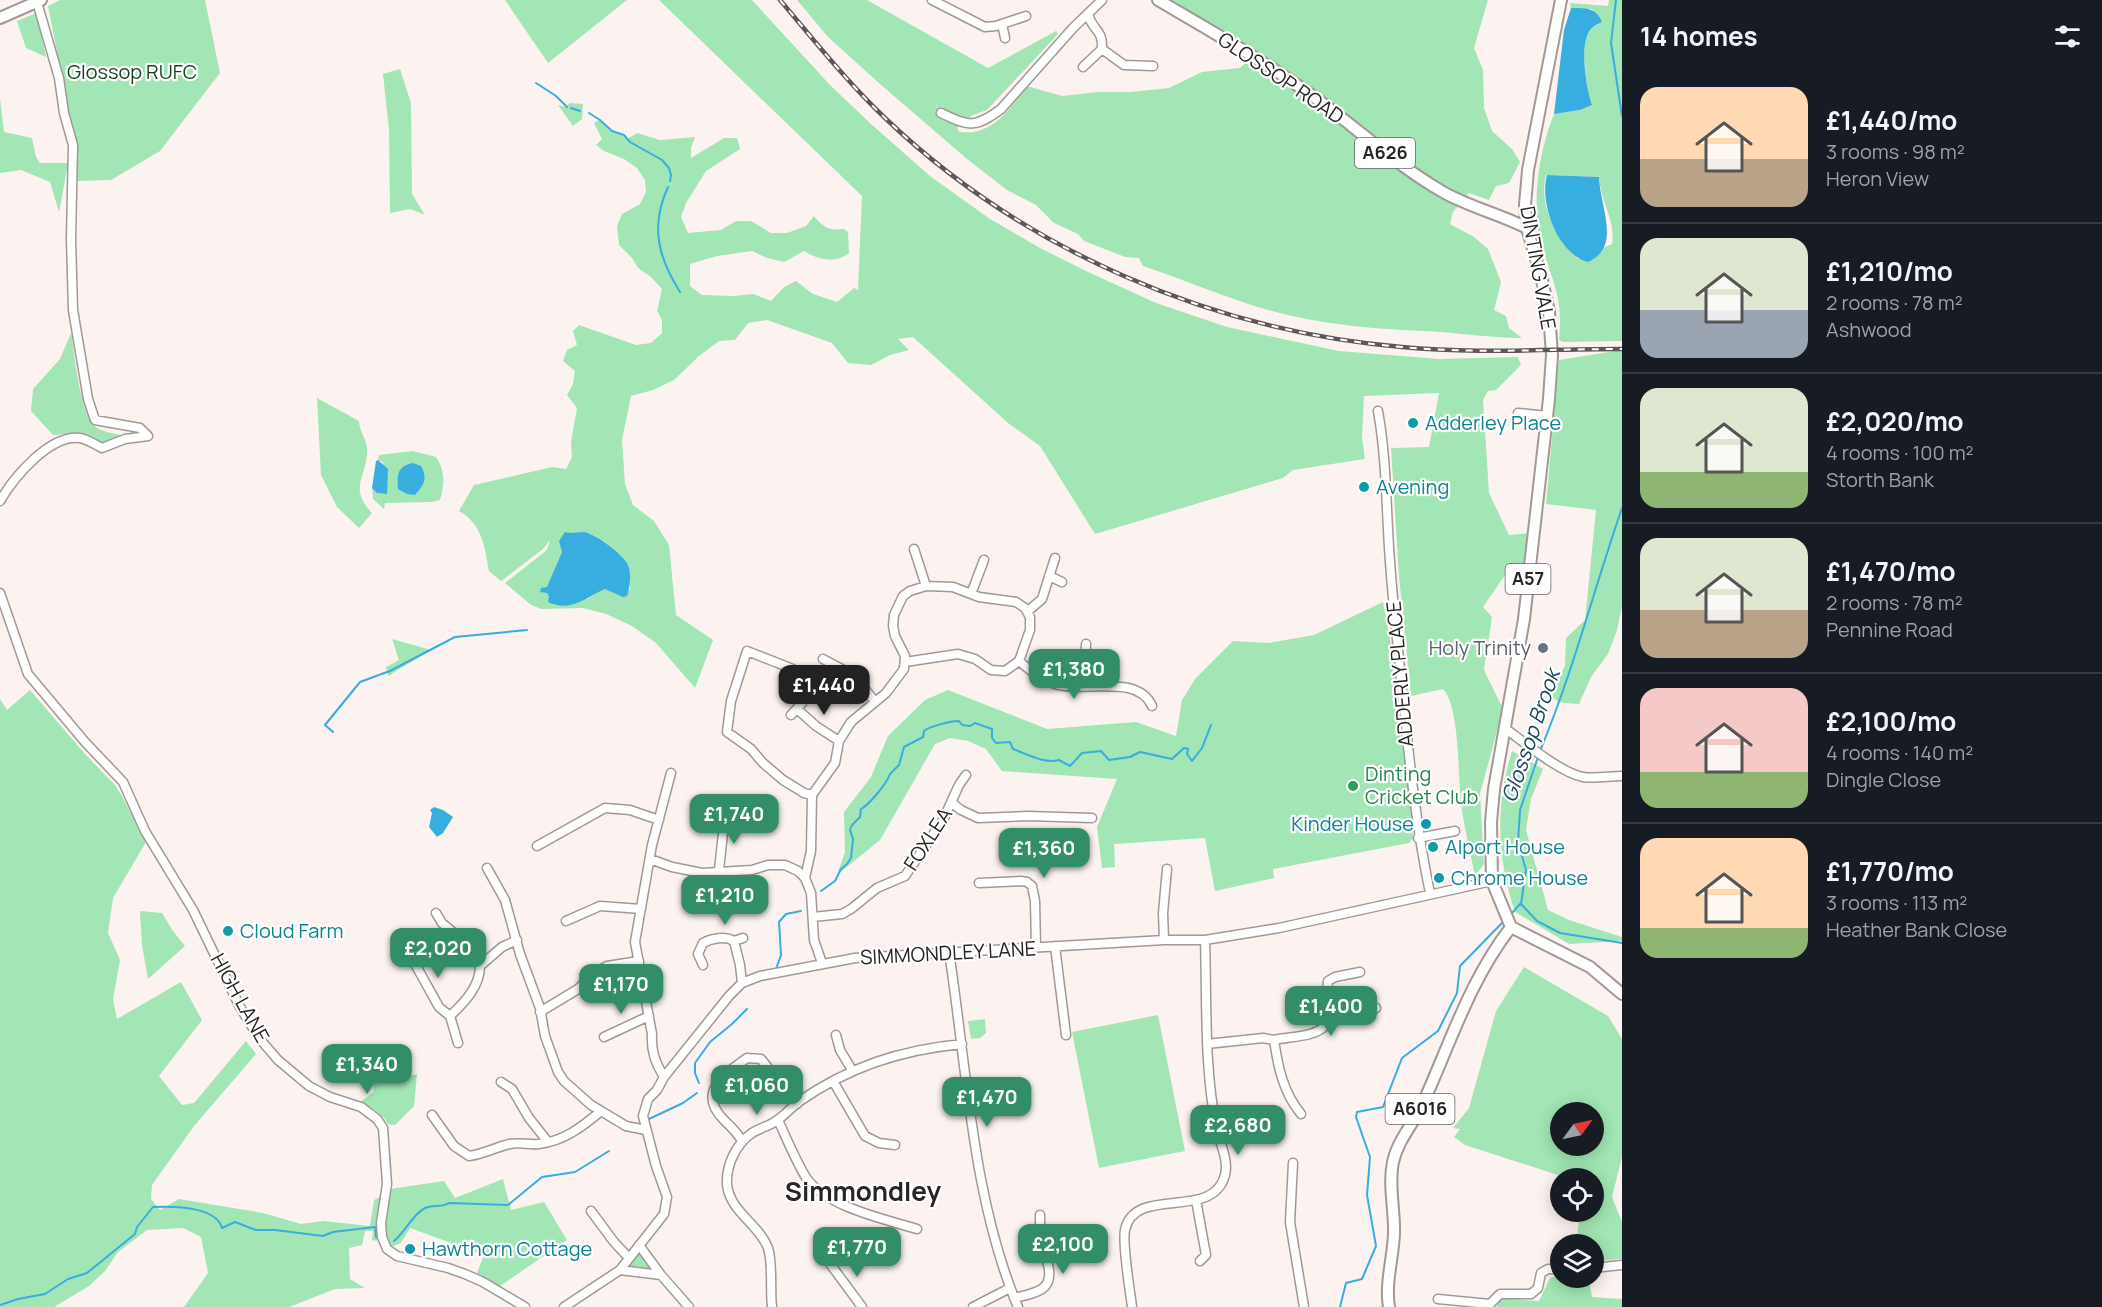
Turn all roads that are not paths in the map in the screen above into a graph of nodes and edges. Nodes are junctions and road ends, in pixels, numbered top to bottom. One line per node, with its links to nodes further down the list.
1 (932, 0): 9 (street)
2 (1102, 0): 6 (street)
3 (1158, 0): 15 (main road, GLOSSOP ROAD / A626)
4 (1561, 0): 15 (main road, DINTING VALE / A57)
5 (39, 1): 8 (main road); 19 (street)
6 (1088, 14): 11 (street); 14 (street)
7 (1026, 16): 9 (street)
8 (0, 18)
9 (1002, 24): 10 (street)
10 (1005, 38)
11 (1102, 49): 12 (street); 13 (street)
12 (1153, 66)
13 (1083, 67)
14 (940, 113)
15 (1527, 228): 18 (main road, DINTING VALE / A57)
16 (1378, 411): 49 (street, ADDERLY PLACE)
17 (1518, 413): 18 (street)
18 (1547, 416): 38 (main road, DINTING VALE / A57)
19 (0, 501)
20 (914, 549): 25 (street)
21 (1055, 558): 23 (street)
22 (984, 560): 27 (street)
23 (1049, 576): 24 (street); 28 (street)
24 (1062, 582)
25 (926, 586): 27 (street); 32 (street)
26 (0, 593): 121 (street, HIGH LANE)
27 (971, 594): 28 (street)
28 (1028, 611): 31 (street)
29 (1086, 644): 34 (street)
30 (834, 652): 35 (street)
31 (1019, 661): 32 (street); 34 (street)
32 (905, 662): 35 (street)
33 (793, 669): 43 (street)
34 (1084, 685): 36 (street)
35 (875, 702): 39 (street)
36 (1152, 706)
37 (797, 709): 39 (street)
38 (1506, 729): 42 (street); 56 (main road, DINTING VALE / A57)
39 (839, 741): 43 (street)
40 (671, 773): 47 (street)
41 (966, 775): 44 (street, FOXLEA)
42 (1622, 776)
43 (812, 795): 55 (street)
44 (952, 803): 46 (street); 61 (street, FOXLEA)
45 (731, 811): 54 (street)
46 (1092, 818)
47 (660, 819): 50 (street); 51 (street)
48 (1455, 831): 49 (street)
49 (1418, 838): 58 (street, ADDERLY PLACE)
50 (537, 846)
51 (650, 859): 54 (street); 59 (street)
52 (487, 868): 64 (street)
53 (1167, 869): 65 (street)
54 (719, 870): 55 (street)
55 (805, 878): 61 (street)
56 (1491, 881): 58 (street, SIMMONDLEY LANE); 63 (main road, DINTING VALE / A57)
57 (979, 883): 68 (street)
58 (1430, 893): 66 (street, SIMMONDLEY LANE)
59 (641, 909): 62 (street); 71 (street)
60 (436, 913): 74 (street)
61 (813, 917): 72 (street)
62 (566, 921)
63 (1511, 927): 77 (main road); 129 (main road, A6016)
64 (517, 940): 74 (street); 79 (street)
65 (1164, 940): 66 (street, SIMMONDLEY LANE); 67 (street, SIMMONDLEY LANE)
66 (1205, 940): 89 (street)
67 (1055, 946): 68 (street, SIMMONDLEY LANE); 84 (street)
68 (1036, 947): 69 (street, SIMMONDLEY LANE)
69 (949, 952): 72 (street, SIMMONDLEY LANE); 88 (street)
70 (410, 955): 81 (street)
71 (639, 961): 79 (street); 82 (street)
72 (822, 963): 76 (street, SIMMONDLEY LANE)
73 (702, 965): 76 (street)
74 (480, 966): 81 (street)
75 (1360, 972): 80 (street)
76 (742, 983): 91 (street, SIMMONDLEY LANE)
77 (1622, 994)
78 (1376, 1008): 80 (street)
79 (540, 1012): 95 (street)
80 (1334, 1013): 86 (street)
81 (450, 1016): 87 (street)
82 (649, 1016): 85 (street); 91 (street)
83 (836, 1035): 90 (street)
84 (1066, 1035)
85 (604, 1037)
86 (1274, 1040): 89 (street); 96 (street)
87 (458, 1043)
88 (962, 1044): 90 (street); 117 (street)
89 (1207, 1044): 104 (street)
90 (852, 1070): 92 (street)
91 (664, 1077): 99 (street, SIMMONDLEY LANE)
92 (833, 1081): 94 (street); 102 (street)
93 (501, 1082): 101 (street)
94 (797, 1104): 98 (street); 100 (street)
95 (601, 1111): 99 (street); 101 (street)
96 (1301, 1114)
97 (432, 1115): 101 (street)
98 (778, 1120): 100 (street); 106 (street)
99 (646, 1130): 108 (street, SIMMONDLEY LANE)
100 (742, 1141): 124 (street)
101 (548, 1142)
102 (895, 1145)
103 (1293, 1163): 128 (street)
104 (1196, 1200): 110 (street); 127 (street)
105 (591, 1211): 109 (street)
106 (912, 1215)
107 (1040, 1215): 119 (street)
108 (639, 1245): 109 (street, SIMMONDLEY LANE); 116 (street)
109 (629, 1258): 115 (street, SIMMONDLEY LANE)
110 (1200, 1261)
111 (831, 1265): 125 (street)
112 (1622, 1265): 113 (street)
113 (1604, 1267)
114 (1550, 1269): 120 (street)
115 (620, 1270): 116 (street); 122 (street)
116 (661, 1275): 123 (street)
117 (1010, 1288): 119 (street); 126 (street)
118 (1438, 1299): 120 (street)
119 (1016, 1303)
120 (1490, 1305)
121 (525, 1307)
122 (564, 1307)
123 (689, 1307)
124 (772, 1307)
125 (862, 1307)
126 (973, 1307)
127 (1132, 1307)
128 (1304, 1307)
129 (1389, 1307)

